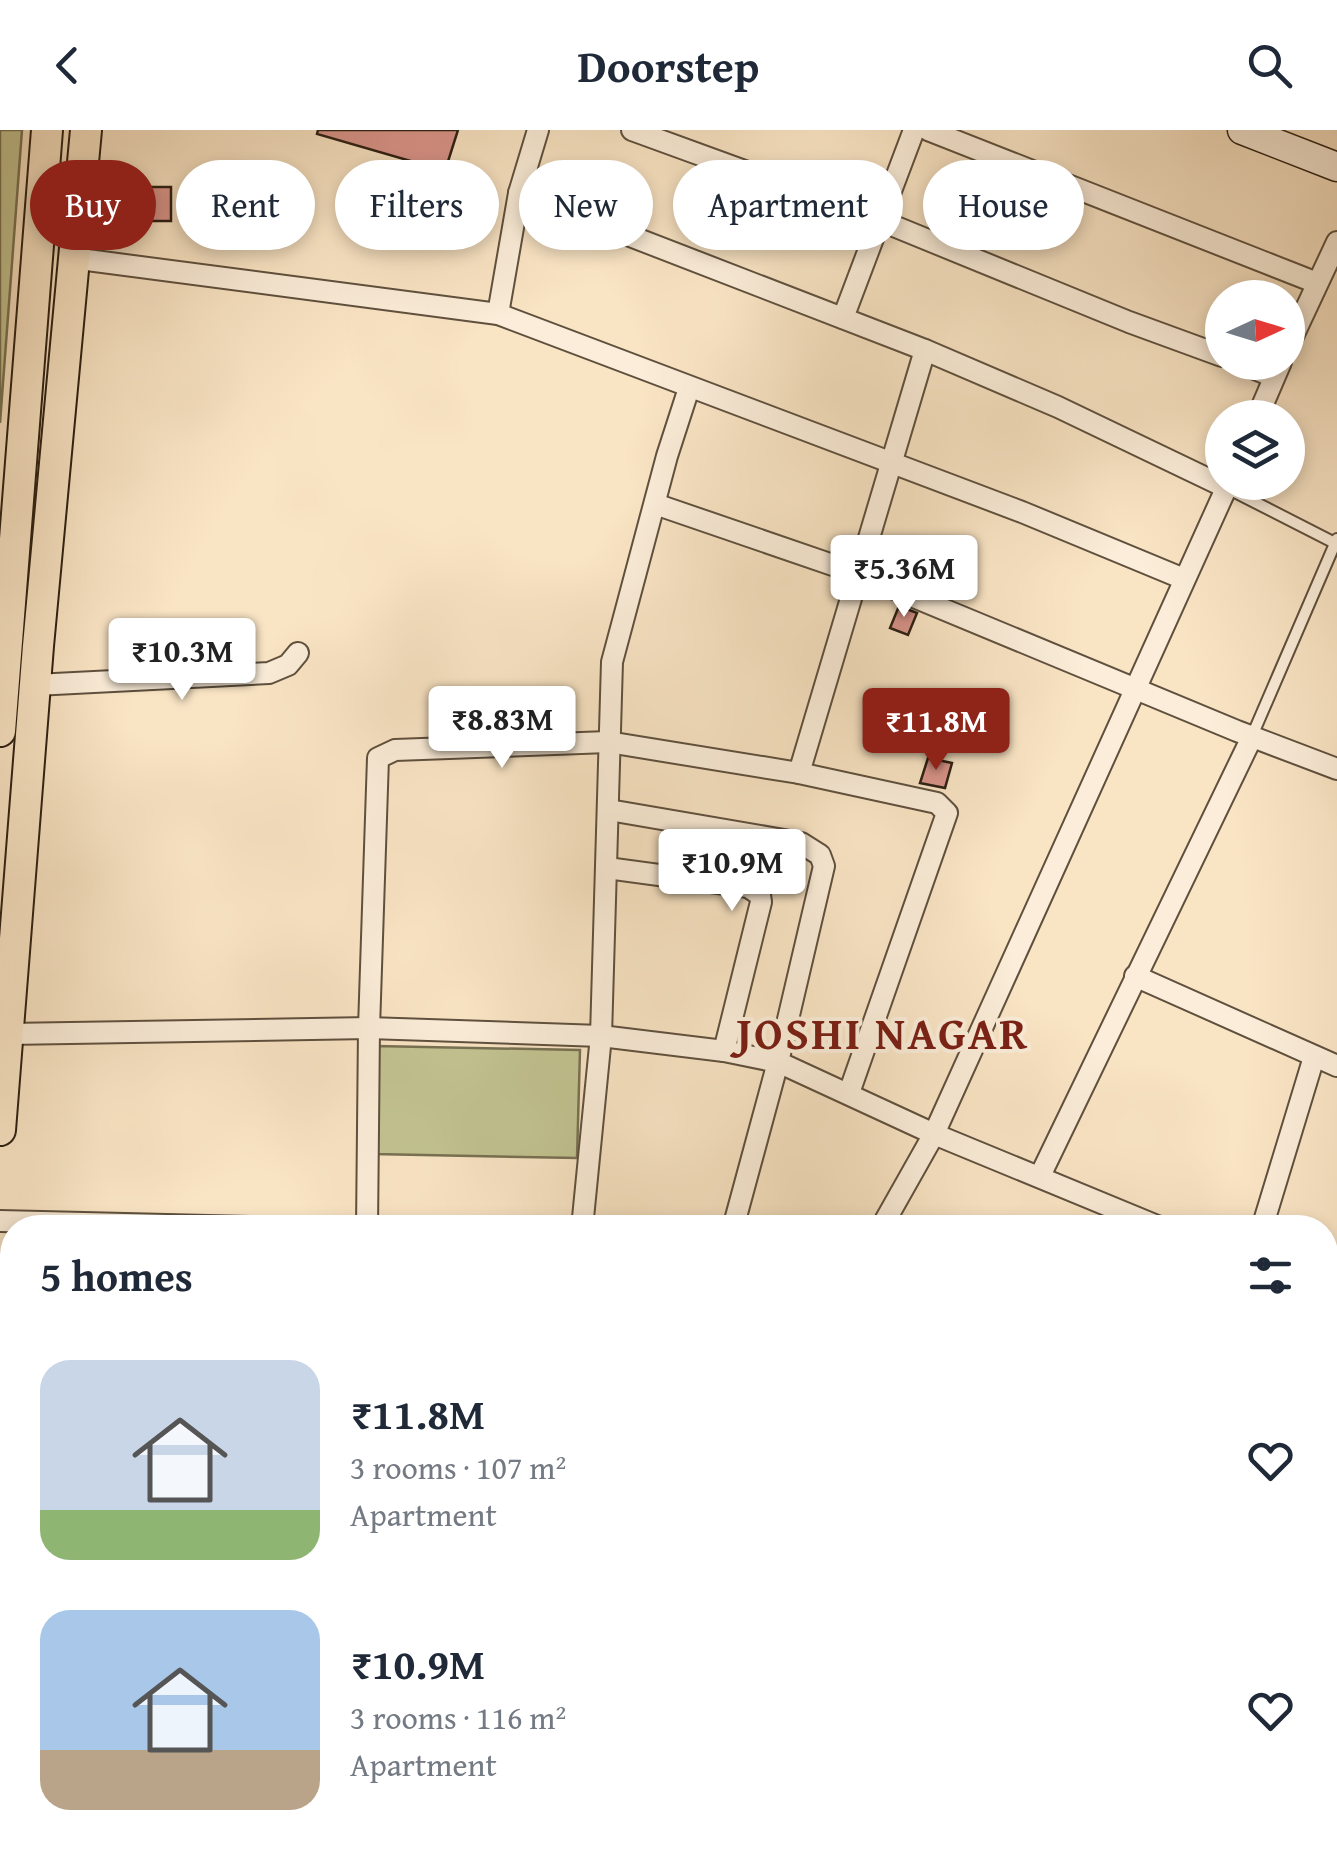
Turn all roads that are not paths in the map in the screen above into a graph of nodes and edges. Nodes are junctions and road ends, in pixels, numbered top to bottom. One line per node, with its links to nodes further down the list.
1 (47, 130): 33 (main road)
2 (86, 130): 17 (main road)
3 (538, 130): 13 (street)
4 (632, 130): 10 (street)
5 (914, 130): 11 (street)
6 (928, 130): 18 (street)
7 (1242, 130): 12 (street)
8 (1290, 130): 9 (street)
9 (1337, 150)
10 (714, 160)
11 (902, 160)
12 (1337, 167)
13 (518, 193): 20 (street); 21 (street)
14 (903, 230): 23 (street)
15 (1337, 242): 18 (street)
16 (868, 250): 21 (street)
17 (72, 258): 20 (street); 34 (main road)
18 (1317, 283): 19 (street)
19 (1305, 309)
20 (498, 314): 24 (street)
21 (843, 318): 22 (street)
22 (924, 350): 25 (street); 26 (street)
23 (1205, 350)
24 (689, 388): 25 (street); 29 (street)
25 (888, 463): 31 (street); 32 (street)
26 (1205, 474)
27 (1221, 500): 32 (street)
28 (1256, 500): 30 (lane)
29 (655, 504): 31 (street); 40 (street)
30 (1336, 542): 39 (lane)
31 (856, 573): 37 (street); 42 (street)
32 (1184, 579): 37 (street)
33 (7, 642): 34 (street); 38 (main road)
34 (38, 646): 36 (main road)
35 (298, 653): 36 (street)
36 (35, 684): 47 (main road)
37 (1134, 688): 39 (street); 55 (street)
38 (0, 731)
39 (1252, 737): 41 (street); 45 (street)
40 (608, 742): 42 (street); 43 (street); 46 (street)
41 (1337, 769)
42 (799, 773): 53 (street)
43 (609, 810): 44 (street); 51 (street)
44 (607, 868): 48 (street); 49 (street)
45 (1135, 976): 50 (street); 56 (street)
46 (369, 1028): 47 (street); 48 (street); 57 (street)
47 (8, 1034): 54 (main road)
48 (601, 1036): 49 (street); 58 (street)
49 (724, 1050): 51 (street)
50 (1314, 1056): 52 (street); 62 (street)
51 (778, 1062): 53 (street); 59 (street)
52 (1337, 1066)
53 (849, 1093): 55 (street)
54 (0, 1130)
55 (934, 1134): 56 (street); 60 (street)
56 (1040, 1176): 61 (street)
57 (368, 1215)
58 (583, 1215)
59 (737, 1215)
60 (888, 1215)
61 (1132, 1215)
62 (1266, 1215)

